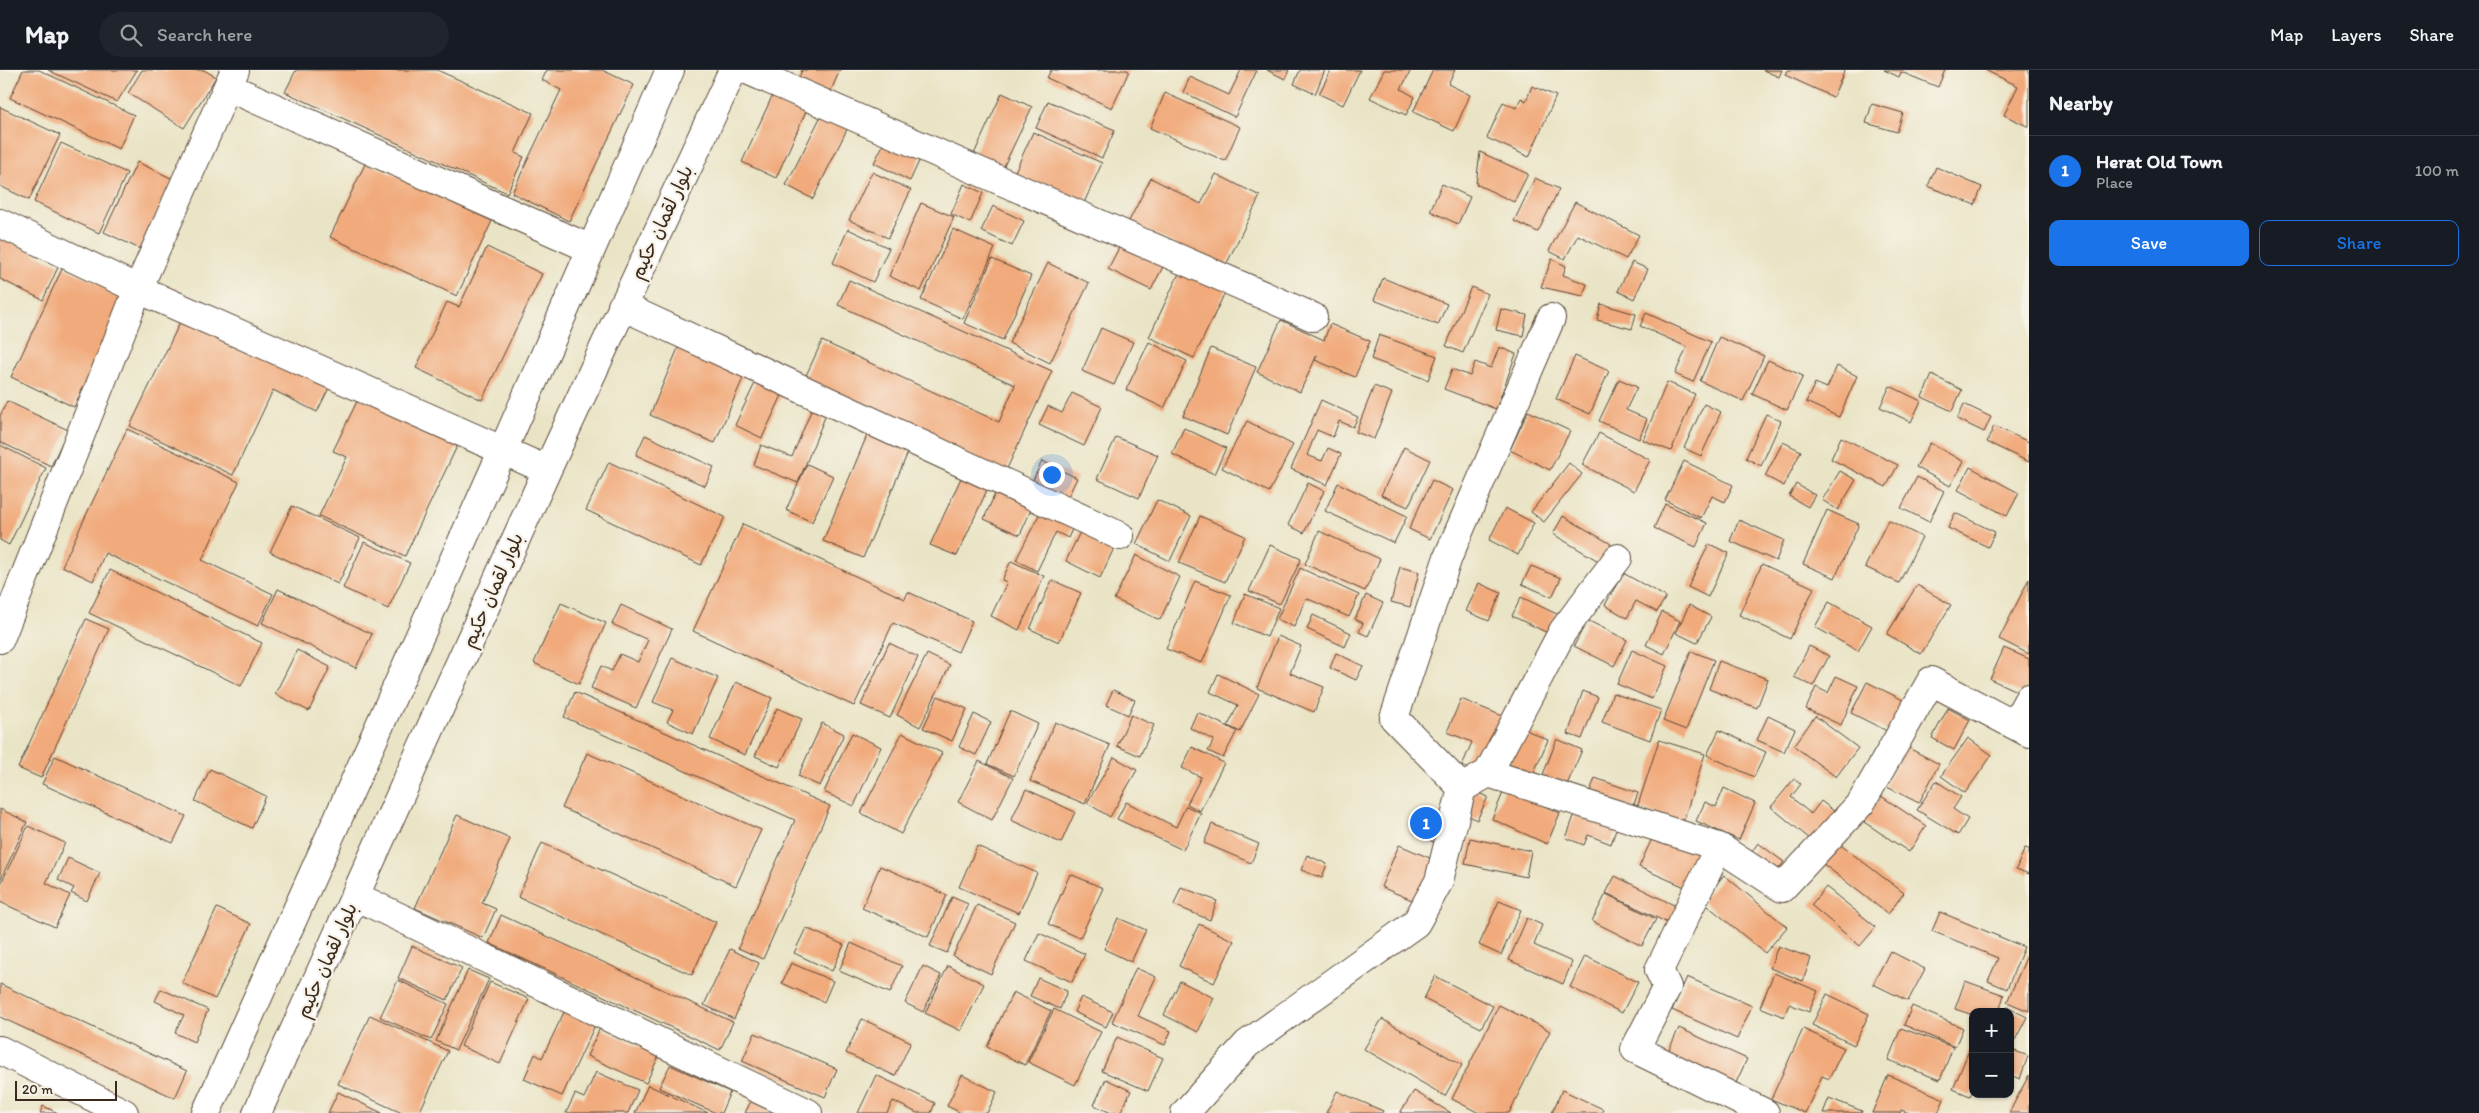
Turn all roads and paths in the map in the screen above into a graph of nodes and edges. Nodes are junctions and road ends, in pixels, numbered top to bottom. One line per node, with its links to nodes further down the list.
1 (670, 70): 6 (street)
2 (732, 70): 8 (street, بلوار لقمان حکیم)
3 (747, 70): 9 (street)
4 (231, 76): 6 (street); 7 (street)
5 (0, 223): 7 (street)
6 (591, 249): 11 (street)
7 (138, 290): 11 (street); 15 (street)
8 (622, 306): 12 (street, بلوار لقمان حکیم); 13 (street)
9 (1313, 317)
10 (1551, 318): 19 (street)
11 (503, 450): 12 (street); 24 (street)
12 (547, 470): 21 (street, بلوار لقمان حکیم)
13 (1120, 536)
14 (1618, 558): 18 (street)
15 (0, 639)
16 (2029, 698): 17 (street)
17 (2021, 729): 20 (street)
18 (1488, 773): 19 (street); 20 (street)
19 (1462, 788): 27 (street)
20 (1719, 847): 28 (street)
21 (355, 896): 25 (street, بلوار لقمان حکیم); 26 (street)
22 (0, 1050): 23 (street)
23 (124, 1113)
24 (206, 1113)
25 (257, 1113)
26 (808, 1113)
27 (1185, 1113)
28 (1765, 1113)

